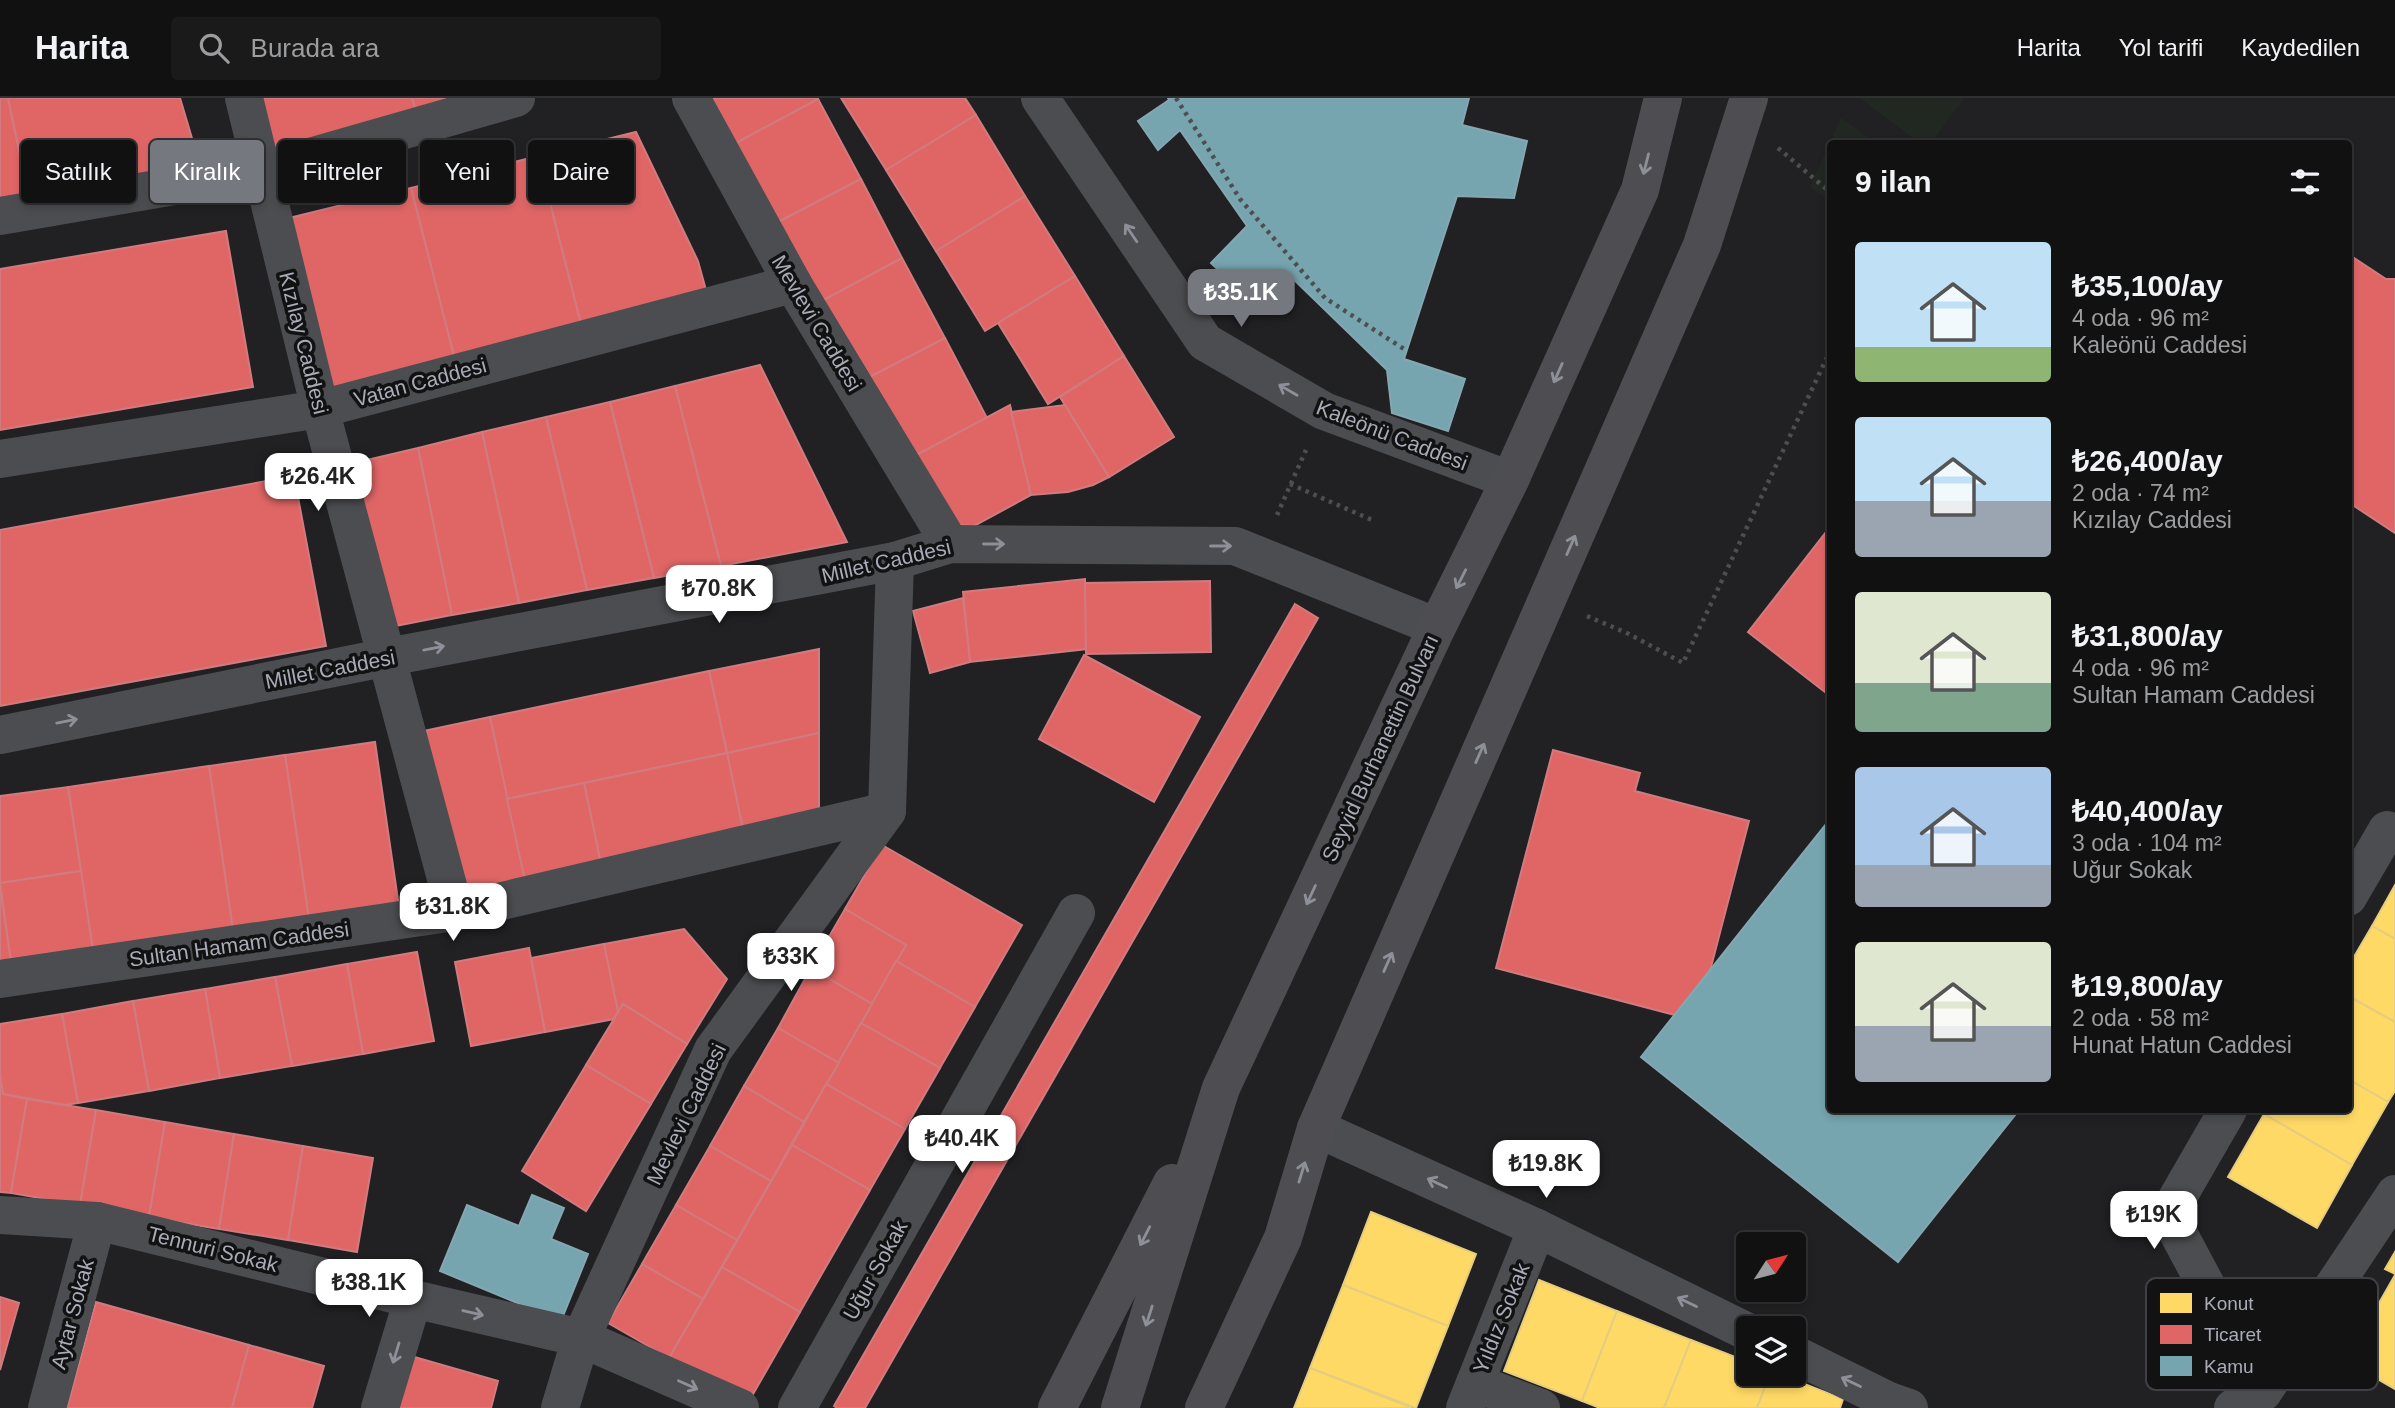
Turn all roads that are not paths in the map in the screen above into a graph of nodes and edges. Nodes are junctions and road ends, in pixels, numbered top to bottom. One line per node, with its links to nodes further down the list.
1 (243, 98): 7 (street, Kızılay Caddesi)
2 (516, 98): 8 (street)
3 (691, 98): 12 (street, Mevlevi Caddesi)
4 (1040, 98): 15 (street, Kaleönü Caddesi, one-way to 4)
5 (1663, 98): 15 (main road, Seyyid Burhanettin Bulvarı, one-way to 15)
6 (1746, 108): 29 (main road, one-way to 6)
7 (253, 140)
8 (264, 170)
9 (264, 183): 13 (street, Kızılay Caddesi)
10 (150, 190): 11 (street)
11 (0, 216)
12 (793, 284): 13 (street, Vatan Caddesi); 16 (street, Mevlevi Caddesi)
13 (320, 409): 14 (street, Vatan Caddesi); 19 (street, Kızılay Caddesi)
14 (0, 459)
15 (1510, 480): 18 (main road, Seyyid Burhanettin Bulvarı, one-way to 18)
16 (950, 544): 17 (street, Millet Caddesi); 18 (street, Millet Caddesi, one-way to 18)
17 (895, 561): 19 (street, Millet Caddesi, one-way to 17); 21 (street)
18 (1437, 627): 27 (main road, Seyyid Burhanettin Bulvarı, one-way to 27)
19 (388, 657): 20 (street, Millet Caddesi, one-way to 19); 24 (street, Kızılay Caddesi)
20 (0, 734)
21 (887, 811): 24 (street, Sultan Hamam Caddesi); 39 (street, Mevlevi Caddesi)
22 (2387, 830): 23 (street)
23 (2352, 890)
24 (455, 912): 26 (street, Sultan Hamam Caddesi)
25 (1076, 913): 47 (street, Uğur Sokak)
26 (0, 979)
27 (1222, 1088): 48 (main road, one-way to 48); 49 (main road, Seyyid Burhanettin Bulvarı, one-way to 49)
28 (2226, 1113): 35 (street)
29 (1316, 1128): 33 (street, one-way to 29); 34 (main road, one-way to 29)
30 (2395, 1195): 36 (street)
31 (0, 1215): 32 (street, Tennuri Sokak)
32 (97, 1221): 37 (street, Tennuri Sokak); 43 (street, Aytar Sokak)
33 (1537, 1228): 38 (street, one-way to 33); 41 (street, Yıldız Sokak)
34 (1283, 1238): 50 (main road); 51 (main road)
35 (2199, 1278)
36 (2342, 1278)
37 (413, 1299): 39 (street, Tennuri Sokak, one-way to 39); 44 (street, one-way to 44)
38 (1736, 1326)
39 (581, 1338): 45 (street, Mevlevi Caddesi); 46 (street, Tennuri Sokak, one-way to 46)
40 (1806, 1360): 42 (street, one-way to 40)
41 (1470, 1396): 52 (street)
42 (1894, 1406)
43 (47, 1408)
44 (380, 1408)
45 (560, 1408)
46 (740, 1408)
47 (797, 1408)
48 (1057, 1408)
49 (1120, 1408)
50 (1204, 1408)
51 (1233, 1408)
52 (1541, 1408)

